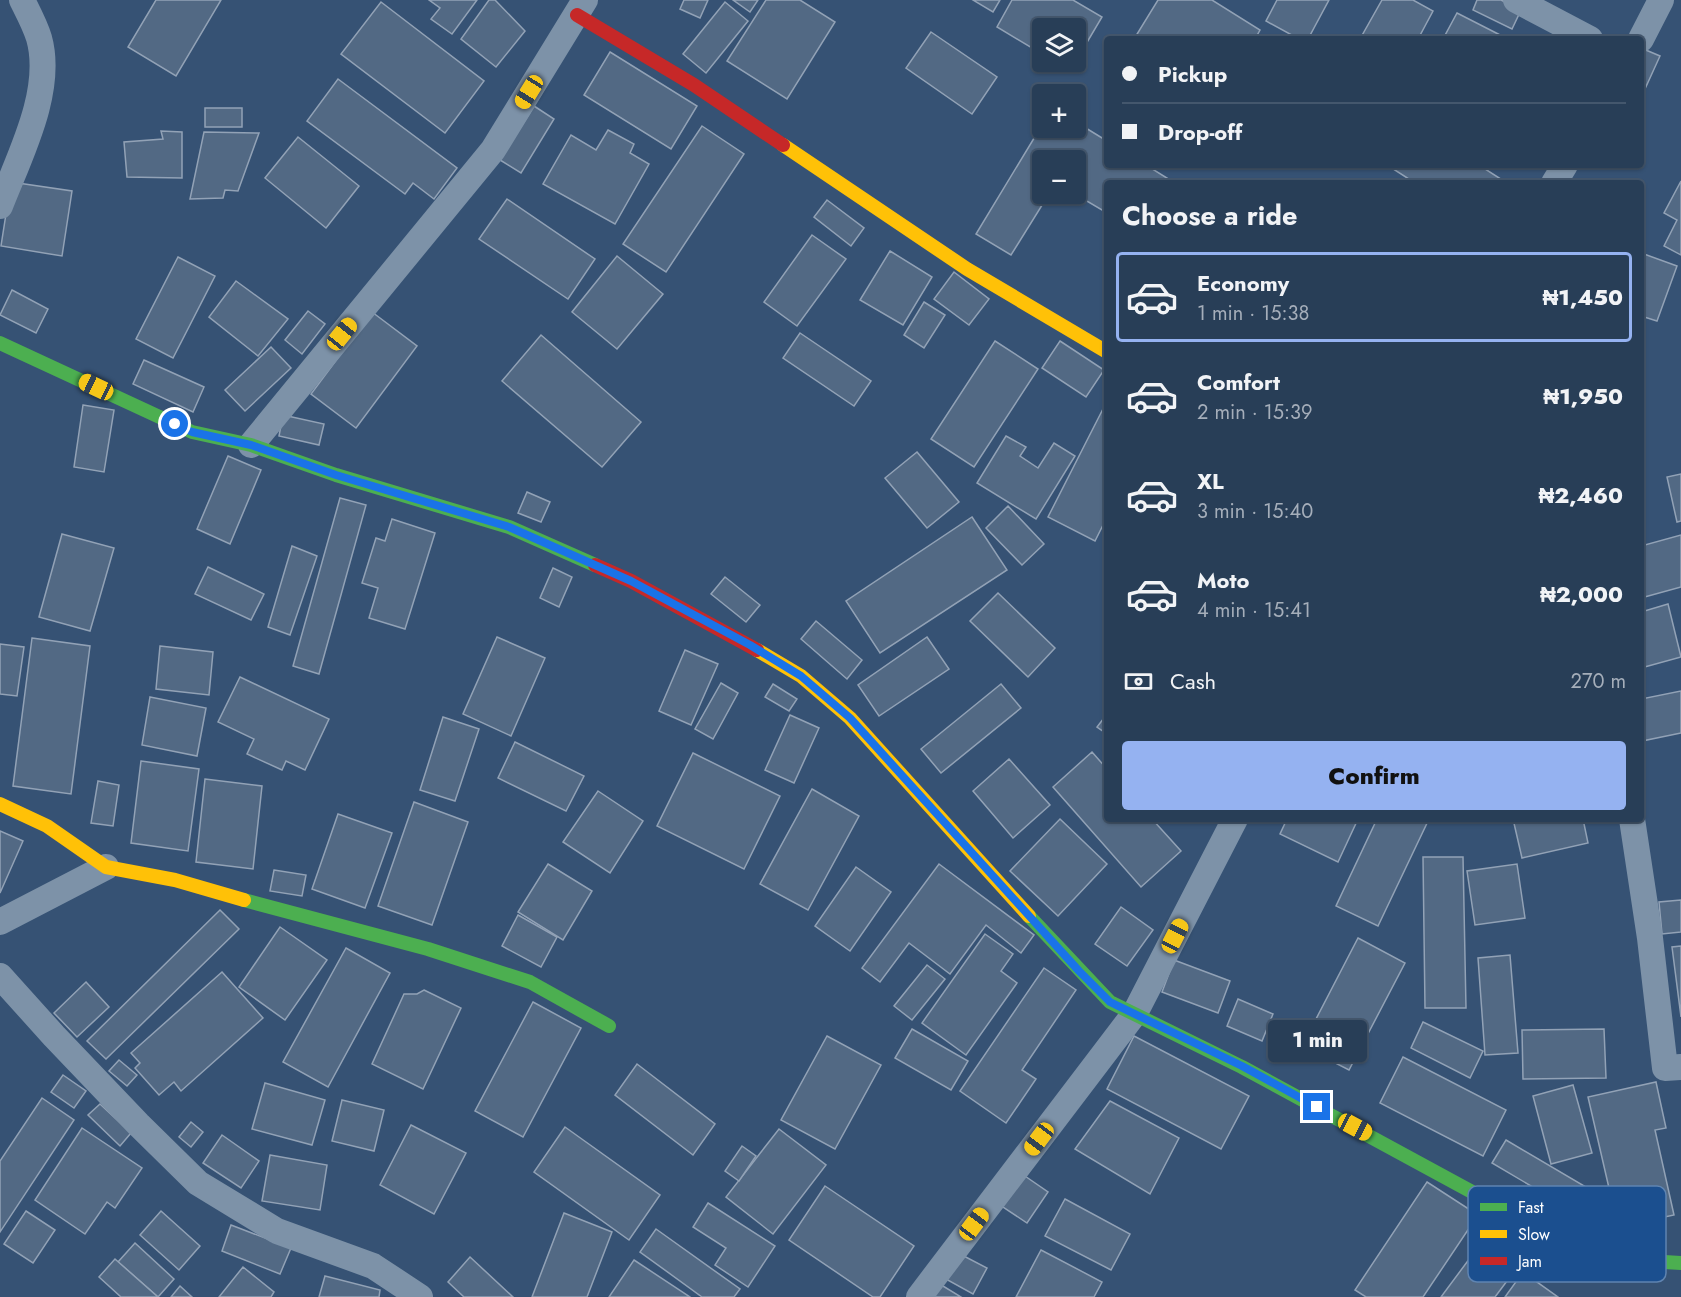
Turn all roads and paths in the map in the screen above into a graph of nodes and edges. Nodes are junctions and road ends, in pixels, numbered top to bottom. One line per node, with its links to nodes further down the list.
1 (22, 0): 7 (street)
2 (1516, 0): 5 (street)
3 (1661, 0): 6 (street)
4 (581, 7): 9 (street); 10 (street)
5 (1584, 36)
6 (1643, 36)
7 (0, 206)
8 (0, 342): 10 (street)
9 (1104, 350)
10 (251, 445): 17 (street)
11 (0, 804): 14 (street)
12 (1234, 822): 17 (street)
13 (1632, 822): 19 (street)
14 (106, 867): 15 (street); 18 (street)
15 (0, 922)
16 (0, 976): 23 (street)
17 (1135, 1013): 20 (street); 24 (street)
18 (609, 1026)
19 (1681, 1068)
20 (1468, 1189)
21 (1666, 1262): 22 (street)
22 (1681, 1263)
23 (420, 1297)
24 (919, 1297)

